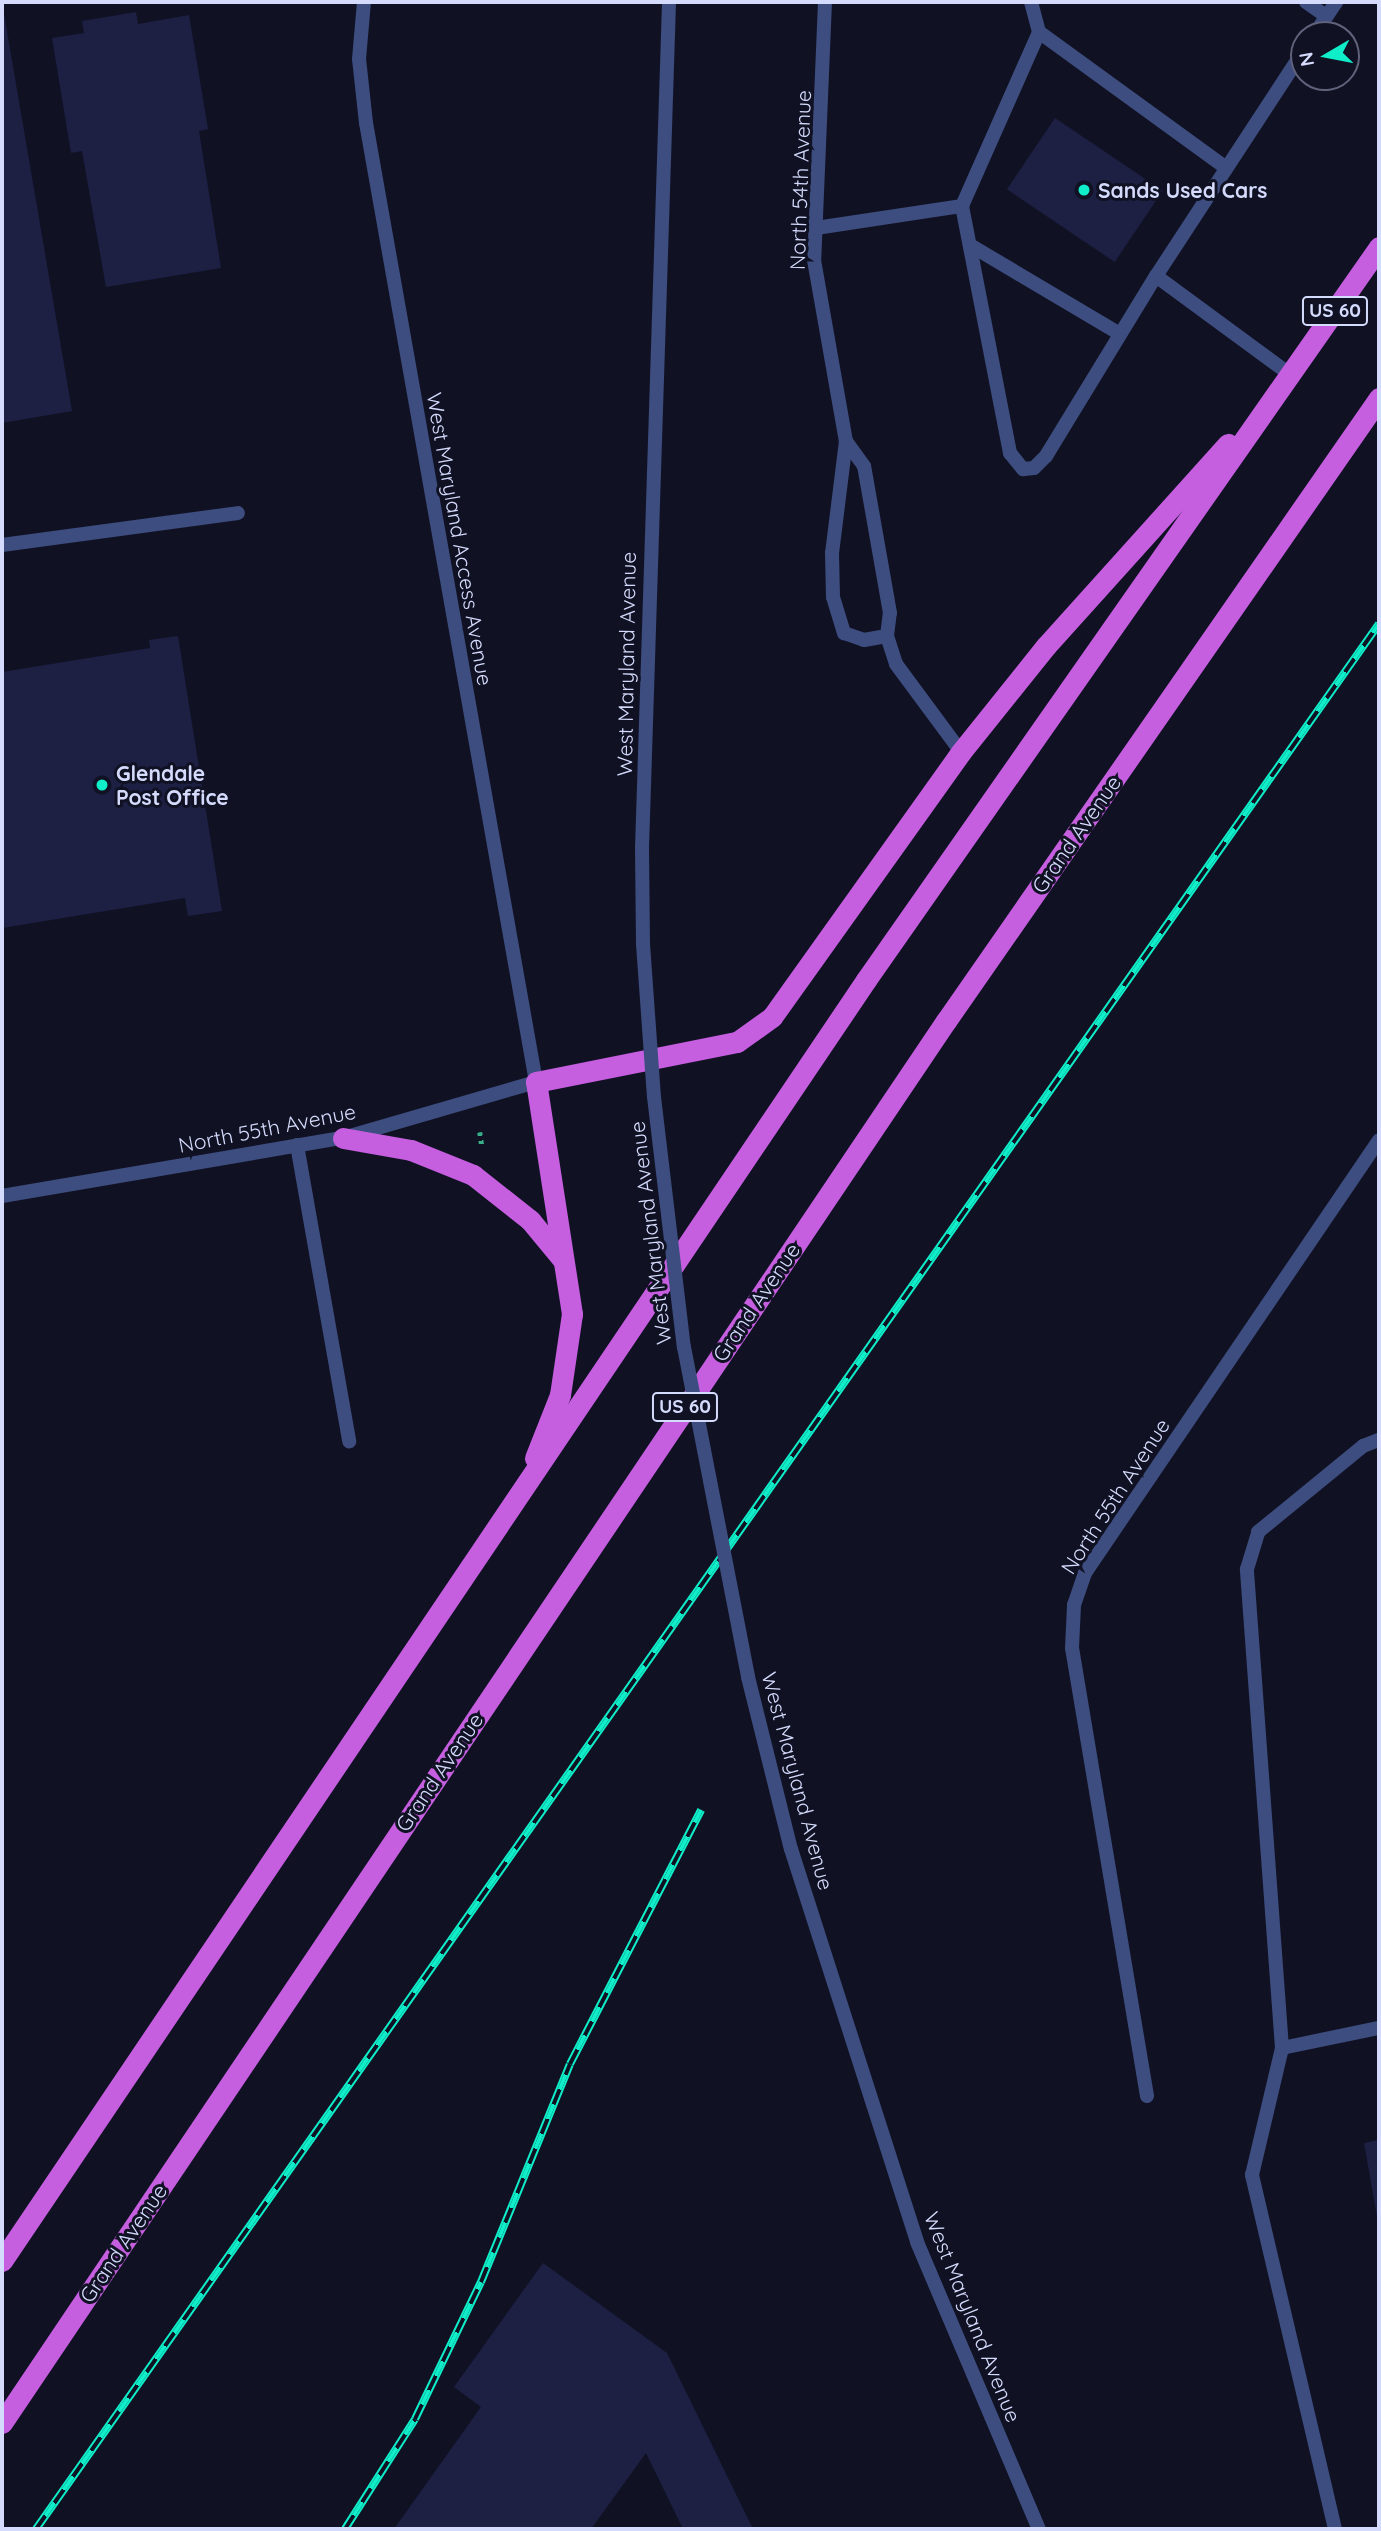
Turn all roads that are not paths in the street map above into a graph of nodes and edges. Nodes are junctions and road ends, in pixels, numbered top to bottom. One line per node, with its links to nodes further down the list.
1 (364, 2): 25 (street, West Maryland Access Avenue)
2 (669, 2): 39 (street, West Maryland Avenue, bridge)
3 (825, 2): 13 (street, North 54th Avenue)
4 (1031, 2): 9 (street)
5 (1306, 2): 7 (street)
6 (1336, 2): 7 (street)
7 (1326, 16): 8 (street)
8 (1323, 21)
9 (1039, 32): 11 (street); 12 (street)
10 (1290, 71): 11 (street)
11 (1226, 168): 16 (street)
12 (962, 206): 13 (street); 14 (street)
13 (816, 228): 20 (street, North 54th Avenue)
14 (970, 245): 17 (street); 17 (street)
15 (1379, 247): 18 (highway, US 60)
16 (1156, 276): 17 (street); 18 (street)
17 (1120, 334)
18 (1291, 374): 24 (highway); 33 (highway, US 60)
19 (1379, 398): 38 (highway, Grand Avenue / US 60)
20 (846, 442): 23 (street, North 54th Avenue); 23 (street, North 54th Avenue)
21 (239, 513): 22 (street)
22 (2, 545)
23 (887, 636): 24 (street, North 54th Avenue)
24 (961, 752): 25 (highway)
25 (536, 1082): 26 (street, North 55th Avenue); 30 (highway)
26 (343, 1138): 28 (street, North 55th Avenue); 30 (highway)
27 (1379, 1140): 36 (street, North 55th Avenue)
28 (297, 1145): 29 (street, North 55th Avenue); 32 (street)
29 (2, 1196)
30 (565, 1263): 33 (highway)
31 (1379, 1440): 35 (street)
32 (349, 1441)
33 (520, 1496): 37 (highway, US 60)
34 (1379, 2028): 35 (street)
35 (1282, 2048): 40 (street)
36 (1147, 2096)
37 (2, 2261)
38 (2, 2423)
39 (1039, 2529)
40 (1335, 2529)

